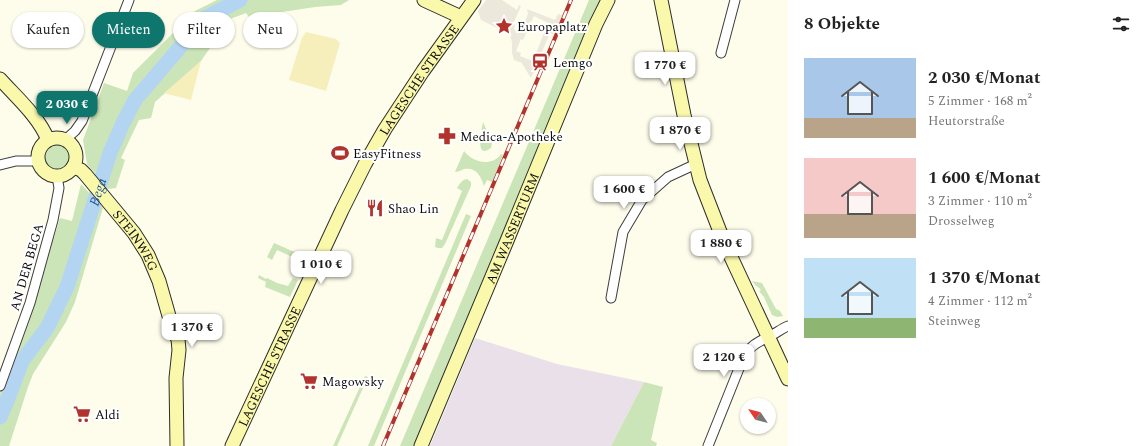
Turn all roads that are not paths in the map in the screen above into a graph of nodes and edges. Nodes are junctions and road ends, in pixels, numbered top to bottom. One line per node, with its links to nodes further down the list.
1 (129, 0): 14 (street)
2 (424, 0): 9 (street)
3 (474, 0): 9 (street, LAGESCHE STRASSE)
4 (615, 0): 8 (street, AM WASSERTURM)
5 (652, 0): 10 (street)
6 (661, 0): 10 (street)
7 (735, 0): 11 (street)
8 (605, 6): 27 (street, AM WASSERTURM)
9 (461, 17): 26 (street, LAGESCHE STRASSE)
10 (667, 28): 16 (street)
11 (721, 52)
12 (0, 79): 13 (street)
13 (48, 140): 14 (street); 15 (street)
14 (65, 140): 18 (street)
15 (38, 161): 17 (street); 19 (street)
16 (696, 164): 20 (street); 22 (street)
17 (0, 165)
18 (73, 167): 19 (street); 25 (street, STEINWEG)
19 (57, 176): 24 (street, AN DER BEGA)
20 (611, 298)
21 (788, 326): 22 (street)
22 (769, 337): 23 (street); 28 (street)
23 (788, 378)
24 (0, 386)
25 (177, 446)
26 (232, 446)
27 (421, 446)
28 (708, 446)

